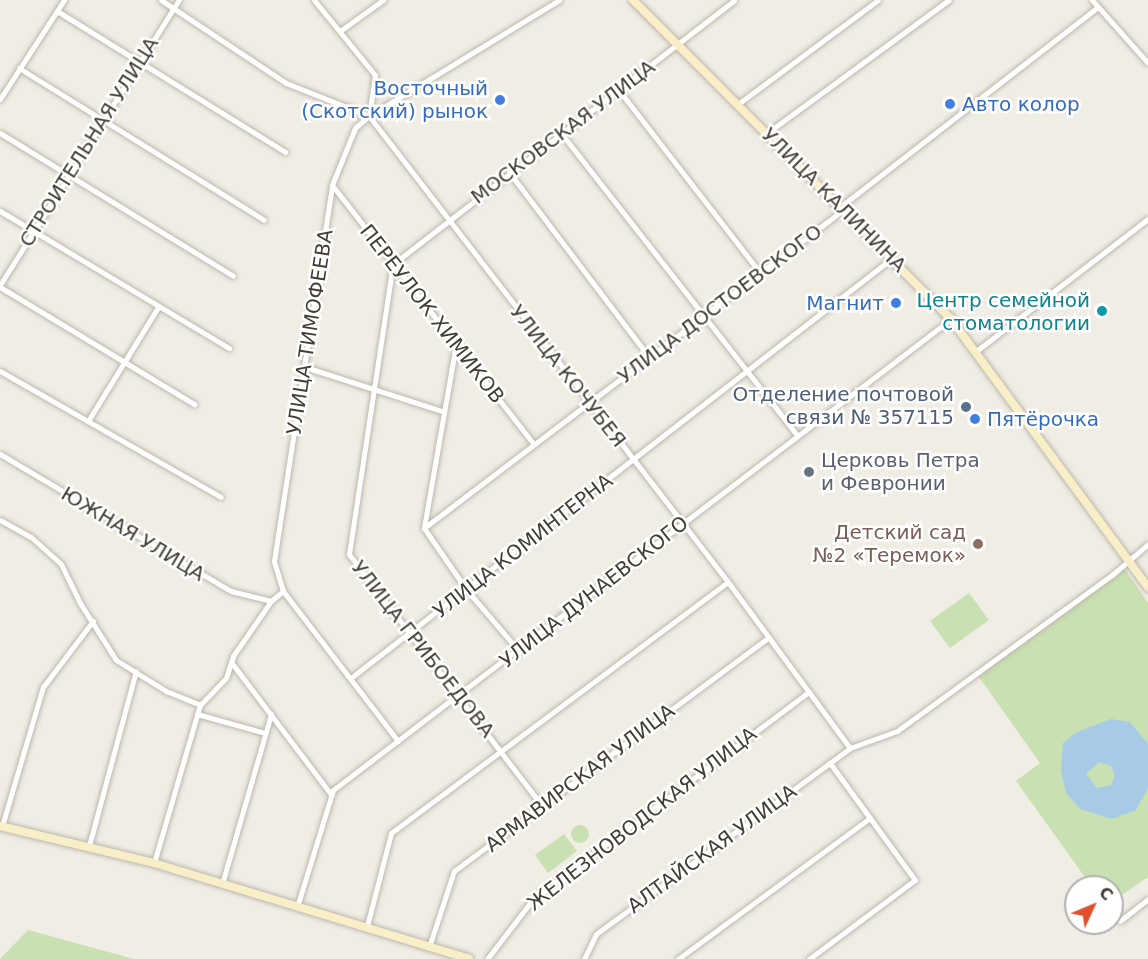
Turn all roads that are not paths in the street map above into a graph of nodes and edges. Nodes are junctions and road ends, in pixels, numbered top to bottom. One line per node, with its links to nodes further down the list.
1 (64, 0): 14 (street)
2 (161, 0): 13 (street)
3 (179, 0): 13 (street, СТРОИТЕЛЬНАЯ УЛИЦА)
4 (314, 0): 15 (street)
5 (384, 0): 15 (street)
6 (559, 0): 24 (street, УЛИЦА ТИМОФЕЕВА)
7 (633, 0): 16 (main road, УЛИЦА КАЛИНИНА)
8 (734, 0): 16 (street, МОСКОВСКАЯ УЛИЦА)
9 (878, 0): 23 (street)
10 (949, 0): 28 (street)
11 (1092, 0): 12 (street)
12 (1098, 7): 17 (street); 33 (street, УЛИЦА ДОСТОЕВСКОГО)
13 (174, 8): 18 (street, СТРОИТЕЛЬНАЯ УЛИЦА); 24 (street)
14 (57, 11): 18 (street); 20 (street)
15 (340, 31): 24 (street)
16 (678, 45): 21 (street, МОСКОВСКАЯ УЛИЦА); 23 (main road, УЛИЦА КАЛИНИНА)
17 (1146, 55): 19 (street)
18 (138, 63): 25 (street, СТРОИТЕЛЬНАЯ УЛИЦА); 29 (street)
19 (1148, 63)
20 (20, 68): 22 (street); 25 (street)
21 (618, 89): 27 (street, МОСКОВСКАЯ УЛИЦА); 41 (street)
22 (0, 99)
23 (738, 104): 28 (main road, УЛИЦА КАЛИНИНА)
24 (369, 116): 32 (street, УЛИЦА ТИМОФЕЕВА); 35 (street, УЛИЦА КОЧУБЕЯ)
25 (103, 119): 31 (street, СТРОИТЕЛЬНАЯ УЛИЦА); 37 (street)
26 (0, 133): 31 (street)
27 (561, 133): 30 (street, МОСКОВСКАЯ УЛИЦА); 45 (street)
28 (767, 133): 33 (main road, УЛИЦА КАЛИНИНА)
29 (285, 153)
30 (508, 172): 35 (street, МОСКОВСКАЯ УЛИЦА); 50 (street)
31 (68, 174): 38 (street, СТРОИТЕЛЬНАЯ УЛИЦА); 42 (street)
32 (332, 185): 40 (street, ПЕРЕУЛОК ХИМИКОВ); 52 (street, УЛИЦА ТИМОФЕЕВА)
33 (841, 209): 39 (main road, УЛИЦА КАЛИНИНА); 41 (street, УЛИЦА ДОСТОЕВСКОГО)
34 (0, 211): 38 (street)
35 (447, 219): 40 (street, МОСКОВСКАЯ УЛИЦА); 56 (street, УЛИЦА КОЧУБЕЯ)
36 (1148, 219): 49 (street)
37 (264, 220)
38 (33, 231): 43 (street, СТРОИТЕЛЬНАЯ УЛИЦА); 44 (street)
39 (891, 259): 46 (main road, УЛИЦА КАЛИНИНА); 54 (street, УЛИЦА КОМИНТЕРНА)
40 (393, 264): 47 (street, ПЕРЕУЛОК ХИМИКОВ); 55 (street, УЛИЦА ГРИБОЕДОВА)
41 (760, 273): 45 (street, УЛИЦА ДОСТОЕВСКОГО)
42 (233, 276)
43 (0, 286): 51 (street)
44 (158, 307): 48 (street); 51 (street)
45 (703, 316): 50 (street, УЛИЦА ДОСТОЕВСКОГО); 54 (street)
46 (951, 319): 49 (main road, УЛИЦА КАЛИНИНА); 60 (street, УЛИЦА ДУНАЕВСКОГО)
47 (456, 344): 58 (street); 61 (street, ПЕРЕУЛОК ХИМИКОВ)
48 (229, 348)
49 (975, 352): 69 (main road, УЛИЦА КАЛИНИНА)
50 (649, 357): 56 (street, УЛИЦА ДОСТОЕВСКОГО)
51 (124, 362): 57 (street); 59 (street)
52 (305, 367): 55 (street); 73 (street, УЛИЦА ТИМОФЕЕВА)
53 (0, 371): 59 (street)
54 (747, 372): 60 (street); 63 (street, УЛИЦА КОМИНТЕРНА)
55 (376, 390): 58 (street); 76 (street, УЛИЦА ГРИБОЕДОВА)
56 (589, 404): 61 (street, УЛИЦА ДОСТОЕВСКОГО); 63 (street, УЛИЦА КОЧУБЕЯ)
57 (194, 405)
58 (442, 411): 67 (street)
59 (88, 421): 64 (street)
60 (796, 434): 66 (street, УЛИЦА ДУНАЕВСКОГО)
61 (532, 443): 67 (street, УЛИЦА ДОСТОЕВСКОГО)
62 (0, 454): 74 (street, ЮЖНАЯ УЛИЦА)
63 (633, 460): 66 (street, УЛИЦА КОЧУБЕЯ); 72 (street, УЛИЦА КОМИНТЕРНА)
64 (221, 496)
65 (0, 520): 75 (street)
66 (683, 522): 70 (street, УЛИЦА КОЧУБЕЯ); 78 (street, УЛИЦА ДУНАЕВСКОГО)
67 (424, 528): 72 (street)
68 (1148, 544): 69 (street, АЛТАЙСКАЯ УЛИЦА)
69 (1127, 559): 71 (main road, УЛИЦА КАЛИНИНА); 89 (street, АЛТАЙСКАЯ УЛИЦА)
70 (728, 582): 77 (street, УЛИЦА КОЧУБЕЯ); 90 (street)
71 (1148, 587)
72 (466, 589): 76 (street, УЛИЦА КОМИНТЕРНА); 78 (street)
73 (283, 591): 74 (street); 81 (street, УЛИЦА ТИМОФЕЕВА)
74 (272, 601): 79 (street)
75 (93, 621): 80 (street); 95 (street)
76 (410, 634): 81 (street, УЛИЦА КОМИНТЕРНА); 83 (street, УЛИЦА ГРИБОЕДОВА)
77 (768, 637): 82 (street, УЛИЦА КОЧУБЕЯ); 93 (street, АРМАВИРСКАЯ УЛИЦА)
78 (519, 651): 83 (street, УЛИЦА ДУНАЕВСКОГО)
79 (231, 662): 84 (street); 86 (street)
80 (136, 671): 84 (street); 96 (street)
81 (352, 677): 88 (street, УЛИЦА ТИМОФЕЕВА)
82 (809, 692): 89 (street, УЛИЦА КОЧУБЕЯ); 105 (street, ЖЕЛЕЗНОВОДСКАЯ УЛИЦА)
83 (458, 698): 88 (street, УЛИЦА ДУНАЕВСКОГО); 90 (street, УЛИЦА ГРИБОЕДОВА)
84 (200, 705): 85 (street)
85 (197, 714): 87 (street); 97 (street)
86 (271, 714): 87 (street); 92 (street)
87 (265, 733): 98 (street)
88 (398, 741): 92 (street, УЛИЦА ДУНАЕВСКОГО)
89 (850, 748): 91 (street, АЛТАЙСКАЯ УЛИЦА)
90 (504, 752): 93 (street, УЛИЦА ГРИБОЕДОВА); 102 (street)
91 (830, 763): 94 (street); 106 (street, АЛТАЙСКАЯ УЛИЦА)
92 (331, 794): 100 (street)
93 (543, 807): 103 (street, АРМАВИРСКАЯ УЛИЦА)
94 (870, 818): 107 (street); 108 (street)
95 (1, 826): 96 (main road)
96 (89, 846): 97 (main road)
97 (154, 863): 98 (main road)
98 (222, 884): 100 (main road)
99 (1148, 899): 101 (street)
100 (297, 907): 102 (main road)
101 (1124, 918)
102 (367, 926): 103 (main road)
103 (429, 947): 104 (main road)
104 (469, 959)
105 (487, 959)
106 (584, 959)
107 (678, 959)
108 (809, 959)

